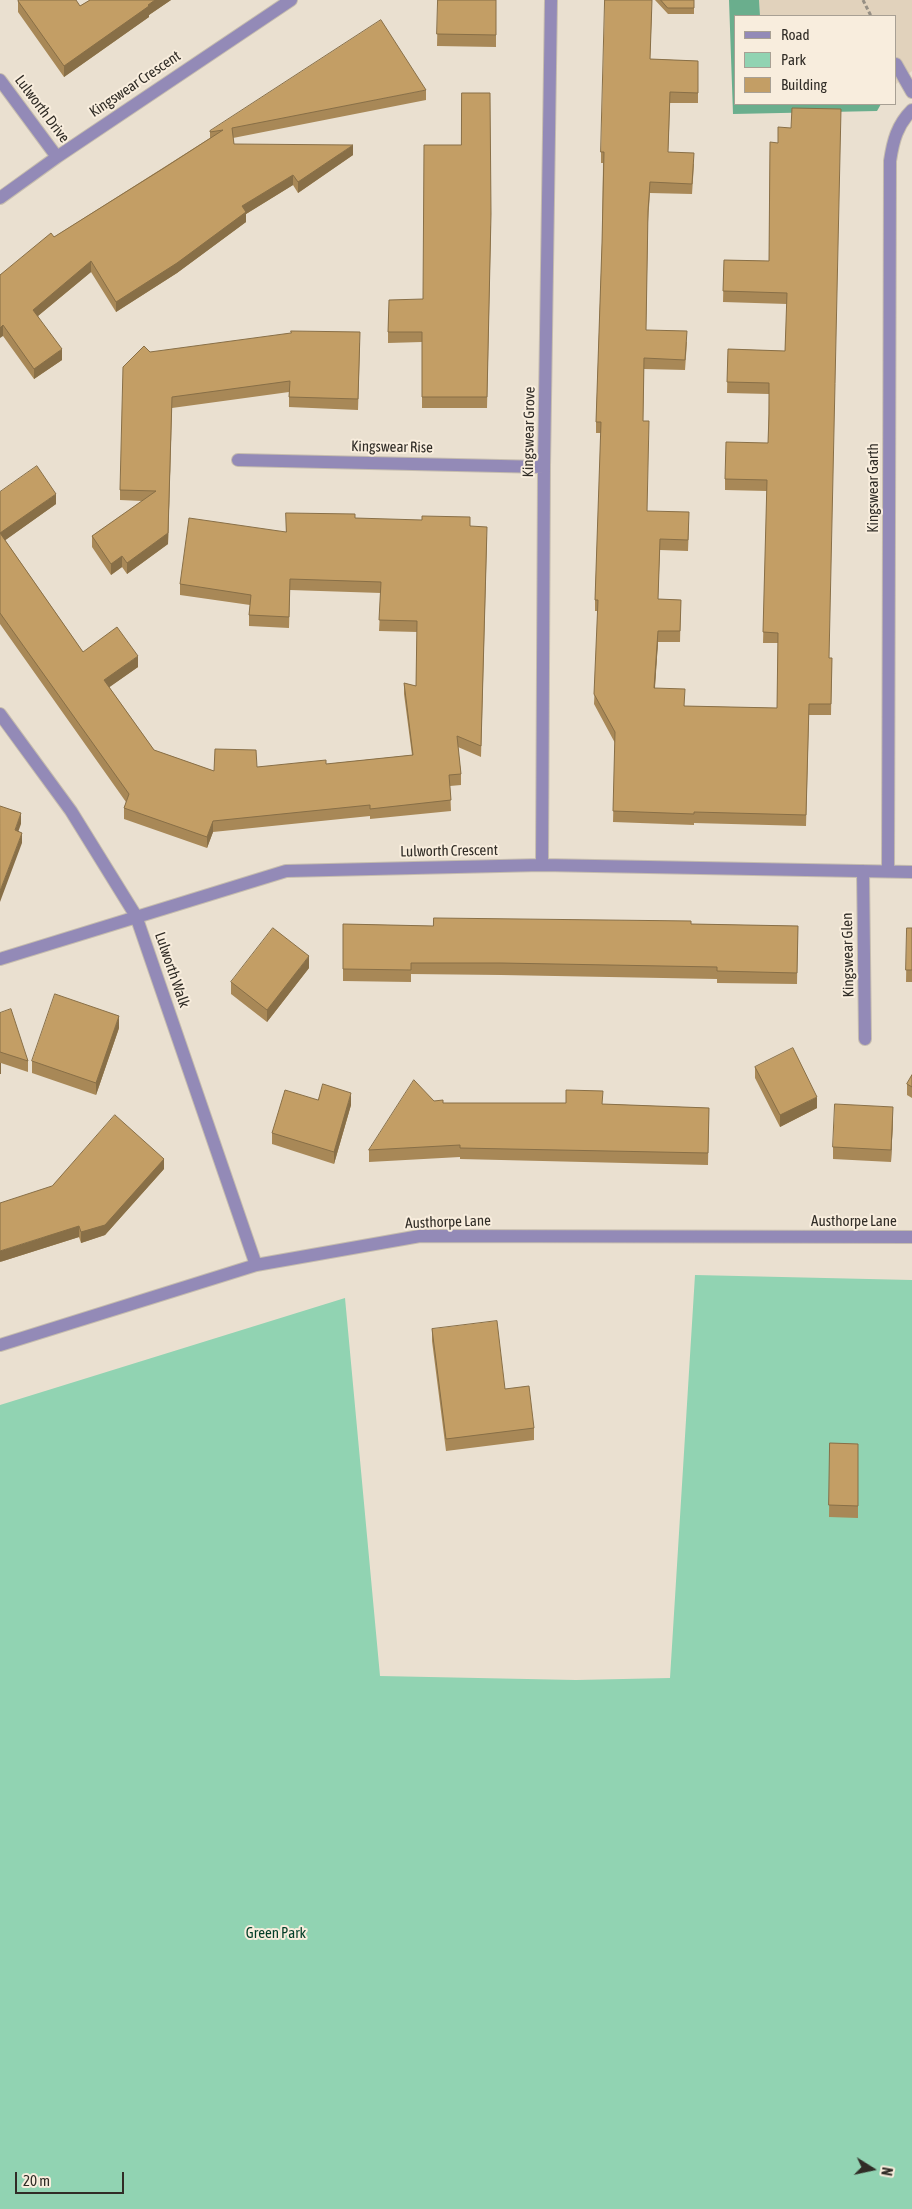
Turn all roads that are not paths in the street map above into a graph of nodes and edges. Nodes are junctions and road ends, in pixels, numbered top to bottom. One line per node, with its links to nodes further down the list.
1 (291, 0): 7 (street, Kingswear Crescent)
2 (551, 0): 10 (street, Kingswear Grove)
3 (897, 66): 5 (street)
4 (0, 80): 7 (street, Lulworth Drive)
5 (912, 92)
6 (912, 110): 14 (street, Kingswear Garth)
7 (57, 157): 8 (street, Kingswear Crescent)
8 (0, 198)
9 (238, 460): 10 (street, Kingswear Rise)
10 (544, 467): 12 (street, Kingswear Grove)
11 (0, 714): 16 (street, Lulworth Walk)
12 (542, 865): 13 (street, Lulworth Crescent); 16 (street, Lulworth Crescent)
13 (863, 871): 14 (street, Lulworth Crescent); 18 (street, Kingswear Glen)
14 (888, 871): 15 (street, Lulworth Crescent)
15 (912, 872)
16 (136, 916): 17 (street, Lulworth Crescent); 20 (street, Lulworth Walk)
17 (0, 959)
18 (865, 1039)
19 (912, 1237): 20 (street, Austhorpe Lane)
20 (256, 1265): 21 (street, Austhorpe Lane)
21 (0, 1345)

